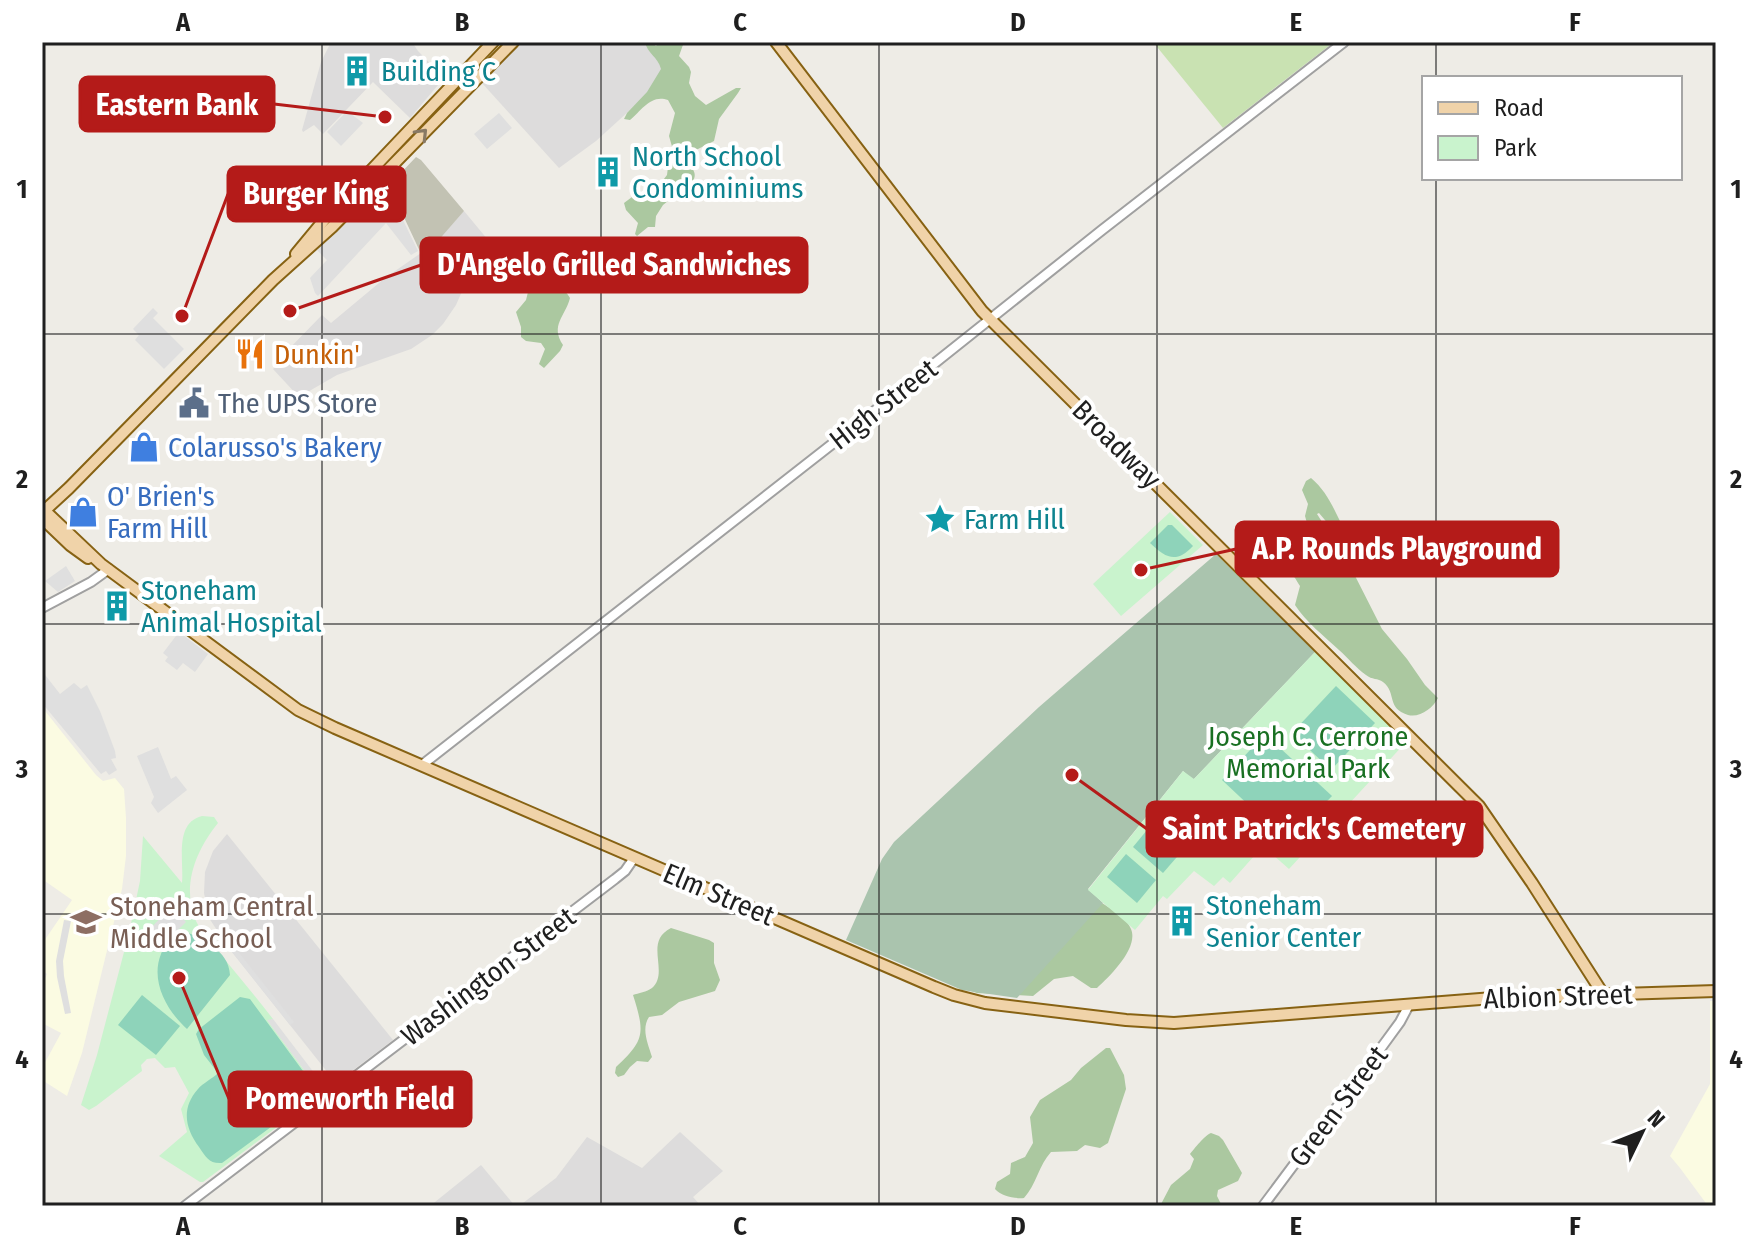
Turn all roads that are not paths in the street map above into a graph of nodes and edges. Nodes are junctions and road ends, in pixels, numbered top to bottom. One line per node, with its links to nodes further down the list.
1 (493, 42): 5 (main road)
2 (513, 42): 6 (main road)
3 (776, 42): 10 (main road, Broadway)
4 (1344, 42): 10 (street, High Street)
5 (462, 73): 6 (main road); 7 (main road)
6 (466, 90): 8 (main road, one-way to 6)
7 (383, 158): 8 (main road); 9 (main road)
8 (388, 170): 9 (main road)
9 (287, 267): 11 (main road)
10 (990, 319): 14 (street, High Street); 17 (main road, Broadway)
11 (43, 511): 12 (main road, Elm Street)
12 (105, 566): 13 (street); 14 (main road, Elm Street)
13 (42, 608)
14 (422, 765): 15 (main road, Elm Street)
15 (634, 858): 18 (main road, Elm Street); 19 (street, Washington Street)
16 (1716, 991): 17 (main road, Albion Street)
17 (1603, 994): 18 (main road, Albion Street)
18 (1404, 1005): 20 (street, Green Street)
19 (185, 1206)
20 (1263, 1206)

